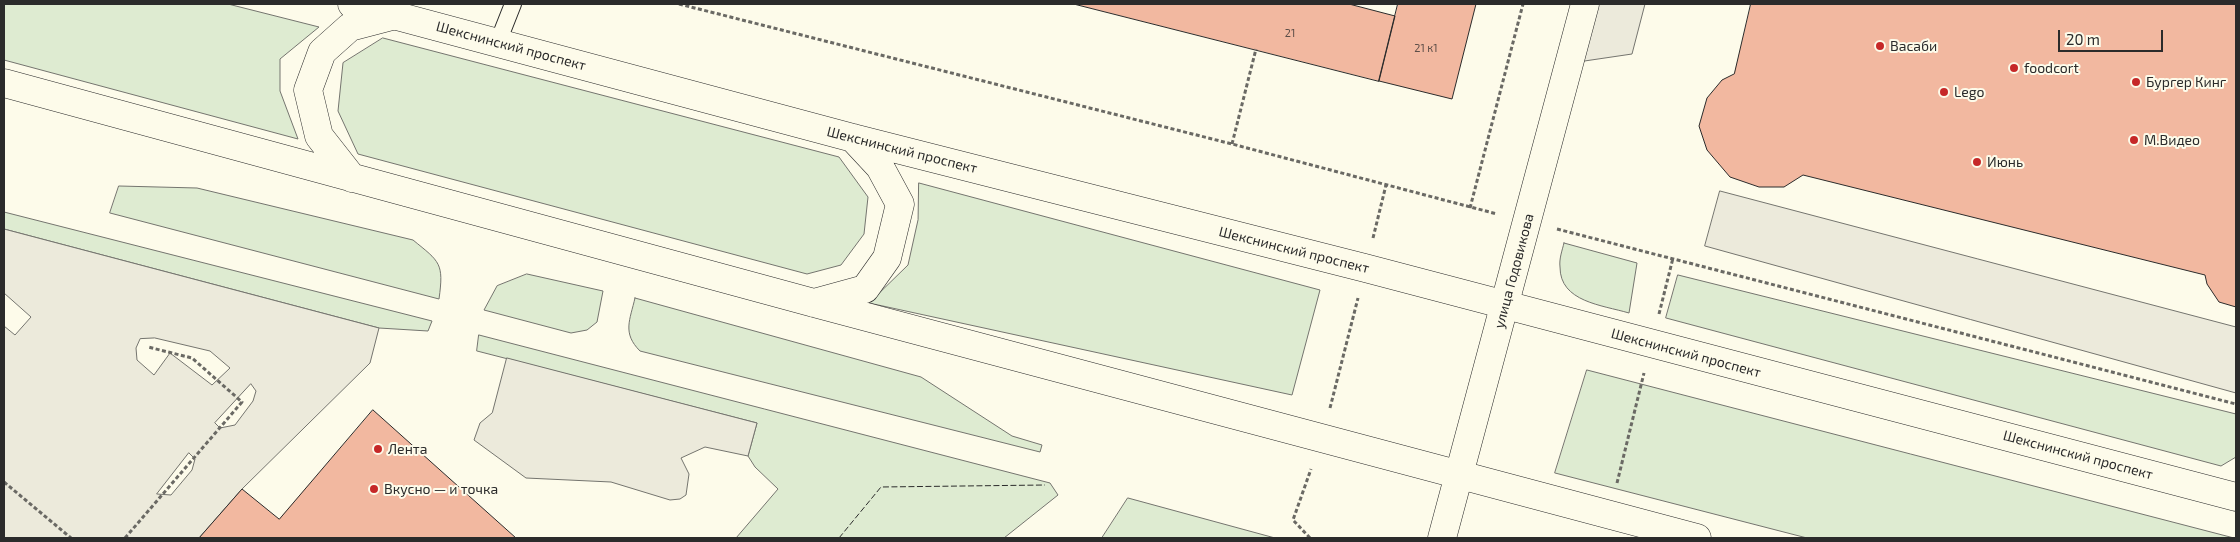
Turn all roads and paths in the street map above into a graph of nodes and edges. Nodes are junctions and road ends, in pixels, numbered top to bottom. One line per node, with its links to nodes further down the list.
1 (352, 4): 6 (main road, Шекснинский проспект)
2 (513, 4): 7 (lane)
3 (679, 4): 11 (path)
4 (1523, 4): 14 (path)
5 (1585, 4): 15 (main road, улица Годовикова)
6 (396, 15): 7 (main road, Шекснинский проспект); 12 (main road)
7 (498, 42): 10 (main road, Шекснинский проспект)
8 (1256, 50): 11 (path)
9 (4, 83): 12 (main road)
10 (853, 138): 17 (main road, Шекснинский проспект); 18 (main road)
11 (1232, 144): 13 (path)
12 (352, 178): 18 (main road)
13 (1386, 185): 14 (path); 17 (path)
14 (1470, 208): 15 (path)
15 (1528, 222): 16 (path); 19 (main road, улица Годовикова)
16 (1673, 258): 20 (path); 22 (path)
17 (1365, 268): 19 (main road, Шекснинский проспект); 23 (path)
18 (814, 303): 23 (main road)
19 (1505, 306): 20 (main road, Шекснинский проспект); 24 (main road, улица Годовикова)
20 (1652, 344): 26 (main road, Шекснинский проспект); 27 (path)
21 (148, 347): 29 (path)
22 (2236, 404)
23 (1322, 439): 24 (main road); 30 (path)
24 (1459, 475): 27 (main road); 31 (main road, улица Годовикова)
25 (4, 482): 28 (path)
26 (2236, 497)
27 (1609, 515): 32 (main road)
28 (71, 538)
29 (125, 538)
30 (1310, 538)
31 (1442, 538)
32 (1697, 538)

